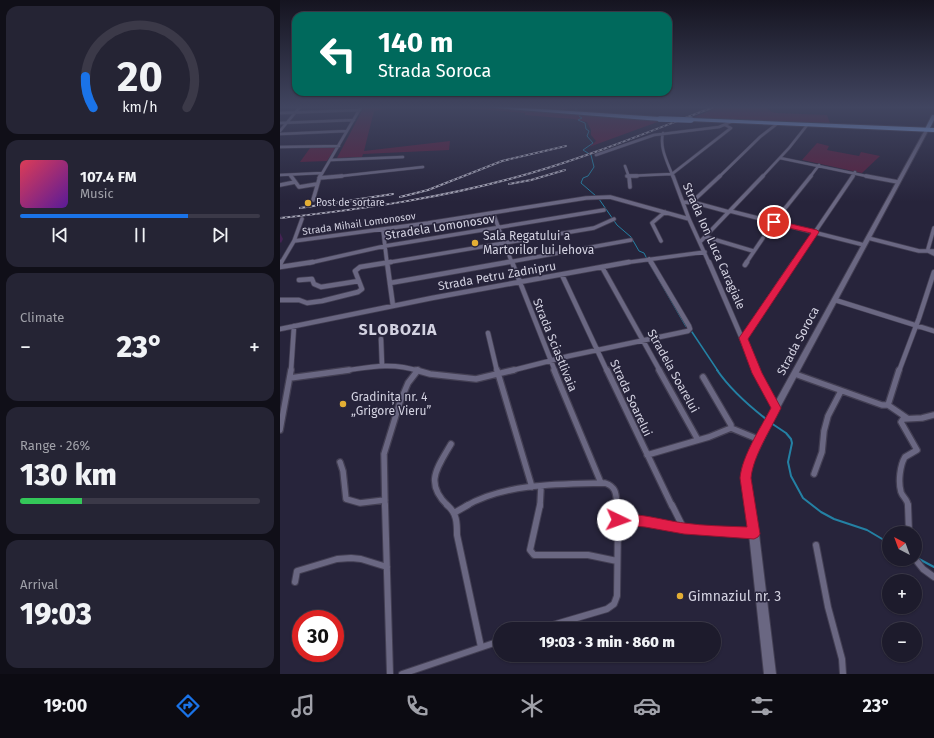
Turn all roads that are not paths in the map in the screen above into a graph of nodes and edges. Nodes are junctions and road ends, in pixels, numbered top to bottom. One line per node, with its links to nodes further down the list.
1 (343, 138): 8 (street)
2 (639, 138): 10 (street)
3 (663, 138): 19 (street, Strada Ion Luca Caragiale)
4 (718, 138): 19 (street)
5 (758, 138): 31 (street)
6 (796, 138): 12 (street)
7 (925, 138): 25 (street, Strada Soroca)
8 (339, 146): 9 (street); 13 (street)
9 (280, 147)
10 (596, 154)
11 (403, 156): 13 (street)
12 (780, 158): 14 (street); 33 (street)
13 (331, 160): 18 (street)
14 (819, 165): 17 (street); 39 (street)
15 (626, 166): 22 (street)
16 (423, 167): 23 (street)
17 (856, 172): 25 (street); 43 (street)
18 (322, 173): 21 (street); 23 (street)
19 (672, 174): 22 (street); 30 (street, Strada Ion Luca Caragiale)
20 (280, 175): 21 (street)
21 (291, 176): 24 (street)
22 (627, 176): 28 (street)
23 (319, 178): 26 (street)
24 (295, 182): 26 (street); 27 (street)
25 (898, 182): 46 (street, Strada Soroca)
26 (317, 184): 29 (street)
27 (280, 185)
28 (630, 187)
29 (313, 200)
30 (683, 202): 31 (street); 38 (street, Strada Ion Luca Caragiale)
31 (692, 202): 33 (street)
32 (604, 210): 40 (street, Stradela Lomonosov)
33 (730, 211): 39 (street); 44 (street)
34 (665, 212): 35 (street, Strada Mihail Lomonosov); 38 (street, Strada Mihail Lomonosov); 49 (street)
35 (493, 213): 40 (street, Strada Sciastlivaia); 42 (street, Strada Mihail Lomonosov)
36 (614, 218): 51 (street)
37 (302, 219): 48 (street)
38 (689, 219): 50 (street, Strada Ion Luca Caragiale)
39 (774, 222): 43 (street)
40 (498, 227): 51 (street, Strada Sciastlivaia); 53 (street, Stradela Lomonosov)
41 (934, 228): 55 (street)
42 (383, 230): 48 (street, Strada Mihail Lomonosov); 53 (street)
43 (815, 232): 52 (street); 80 (street)
44 (706, 237): 50 (street); 54 (street)
45 (763, 238): 54 (street)
46 (868, 238): 52 (street, Strada Soroca); 55 (street)
47 (631, 240): 60 (street)
48 (294, 241): 62 (street)
49 (661, 241)
50 (700, 242): 57 (street, Strada Ion Luca Caragiale)
51 (505, 244): 60 (street, Strada Sciastlivaia); 61 (street)
52 (864, 245): 73 (street, Strada Soroca)
53 (385, 246): 61 (street); 64 (street, Stradela Lomonosov)
54 (753, 251): 63 (street)
55 (928, 251): 56 (street); 58 (street)
56 (934, 251)
57 (705, 252): 59 (street, Strada Petru Zadnipru); 80 (street, Strada Ion Luca Caragiale)
58 (934, 254)
59 (649, 259): 65 (street, Strada Petru Zadnipru); 82 (street)
60 (512, 261): 70 (street); 71 (street, Strada Sciastlivaia)
61 (387, 263): 69 (street); 70 (street)
62 (280, 264)
63 (745, 265)
64 (280, 267)
65 (602, 267): 67 (street, Strada Petru Zadnipru); 82 (street, Stradela Soarelui)
66 (934, 272): 75 (street)
67 (562, 276): 71 (street, Strada Petru Zadnipru); 83 (street, Strada Soarelui)
68 (299, 280): 69 (street)
69 (359, 281): 72 (street)
70 (390, 283): 74 (street)
71 (520, 283): 74 (street, Strada Petru Zadnipru); 84 (street, Strada Sciastlivaia)
72 (280, 300)
73 (835, 300): 75 (street); 88 (street, Strada Soroca)
74 (393, 306): 76 (street, Strada Petru Zadnipru)
75 (916, 325): 78 (street); 92 (street)
76 (294, 326): 77 (street, Strada Petru Zadnipru); 90 (street)
77 (280, 329)
78 (934, 331)
79 (488, 333): 87 (street)
80 (743, 338): 93 (street, Strada Ion Luca Caragiale)
81 (381, 339): 85 (street)
82 (642, 340): 83 (street); 98 (street, Stradela Soarelui)
83 (597, 350): 84 (street); 101 (street, Strada Soarelui)
84 (551, 360): 87 (street); 104 (street, Strada Sciastlivaia)
85 (382, 365): 86 (street); 90 (street)
86 (418, 370): 87 (street); 107 (street)
87 (498, 374): 105 (street)
88 (795, 374): 91 (street); 93 (street, Strada Soroca)
89 (703, 376): 96 (street)
90 (290, 378): 97 (street)
91 (841, 390): 92 (street); 103 (street)
92 (888, 405): 95 (street)
93 (776, 408): 99 (street, Strada Soroca)
94 (934, 415): 95 (street)
95 (907, 418): 110 (street)
96 (731, 428): 98 (street); 99 (street)
97 (280, 430)
98 (698, 440): 101 (street)
99 (760, 440): 112 (street, Strada Soroca)
100 (450, 444): 108 (street)
101 (647, 455): 111 (street, Strada Soarelui)
102 (340, 462): 107 (street)
103 (814, 474)
104 (601, 483): 106 (street); 109 (street)
105 (532, 487): 106 (street); 108 (street)
106 (541, 487): 114 (street)
107 (385, 500): 116 (street)
108 (454, 513): 121 (street)
109 (618, 520): 111 (street); 114 (street)
110 (908, 526)
111 (684, 529): 112 (street)
112 (754, 534): 124 (street, Strada Soroca)
113 (816, 545): 125 (street)
114 (617, 560): 119 (street)
115 (921, 566): 117 (street)
116 (387, 567): 118 (street); 122 (street)
117 (934, 577)
118 (295, 582)
119 (562, 622)
120 (493, 644): 121 (street)
121 (481, 648): 123 (street)
122 (390, 674)
123 (402, 674)
124 (770, 674)
125 (843, 674)

